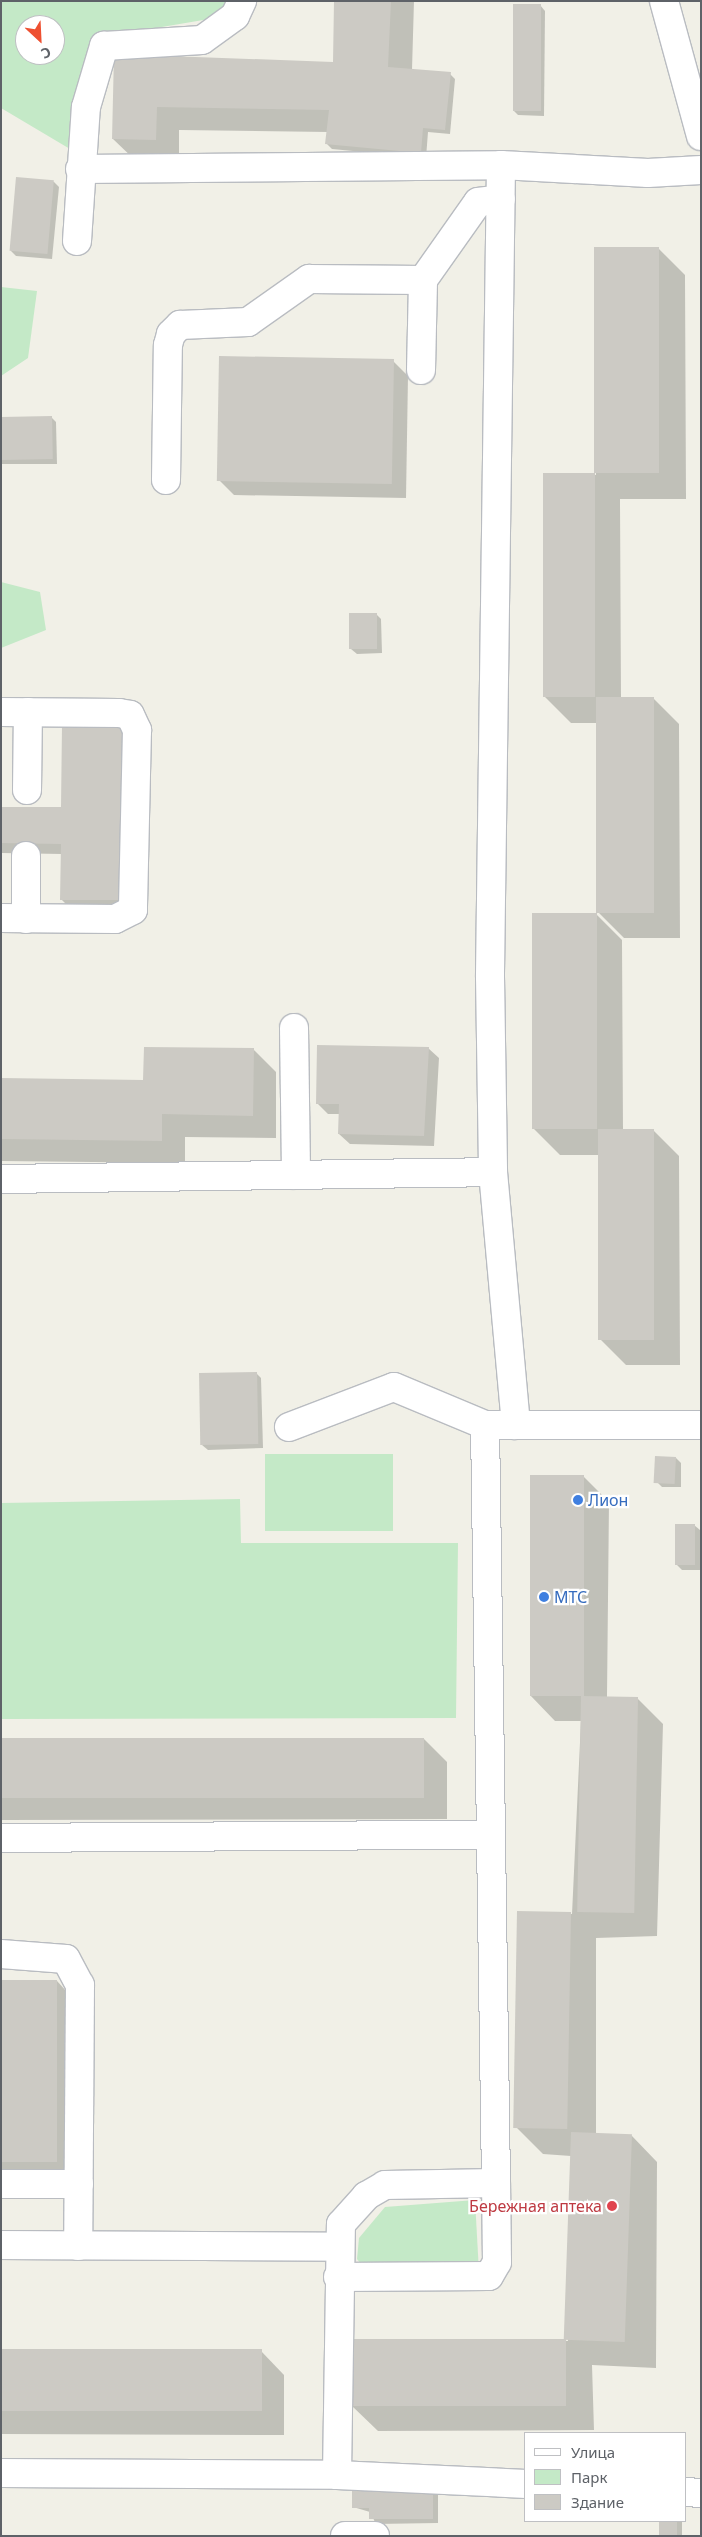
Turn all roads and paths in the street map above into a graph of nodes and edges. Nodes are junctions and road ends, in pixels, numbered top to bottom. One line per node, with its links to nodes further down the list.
1 (242, 1): 5 (lane)
2 (664, 1): 3 (lane)
3 (701, 136)
4 (501, 165): 5 (lane); 6 (lane); 7 (lane)
5 (80, 169): 8 (lane)
6 (701, 170)
7 (501, 199): 9 (lane); 17 (lane)
8 (77, 241)
9 (423, 280): 10 (lane); 11 (lane)
10 (421, 370)
11 (166, 480)
12 (14, 712): 13 (lane); 15 (lane)
13 (27, 790)
14 (26, 856): 15 (lane)
15 (13, 918)
16 (294, 1028): 18 (lane)
17 (493, 1172): 18 (lane); 21 (lane)
18 (296, 1175): 19 (lane)
19 (1, 1179)
20 (485, 1425): 21 (lane); 23 (lane); 24 (lane)
21 (516, 1425): 22 (lane)
22 (701, 1425)
23 (289, 1427)
24 (491, 1835): 25 (lane); 27 (lane)
25 (1, 1838)
26 (1, 1954): 29 (lane)
27 (496, 2183): 32 (lane); 33 (lane)
28 (1, 2184): 29 (lane)
29 (79, 2184): 31 (lane)
30 (1, 2245): 31 (lane)
31 (78, 2246): 32 (lane)
32 (338, 2247): 33 (lane)
33 (338, 2278): 35 (lane)
34 (1, 2472): 35 (lane)
35 (337, 2475): 36 (lane)
36 (524, 2484)
37 (687, 2492): 38 (lane)
38 (701, 2493)
39 (345, 2536): 40 (lane)
40 (375, 2536)

